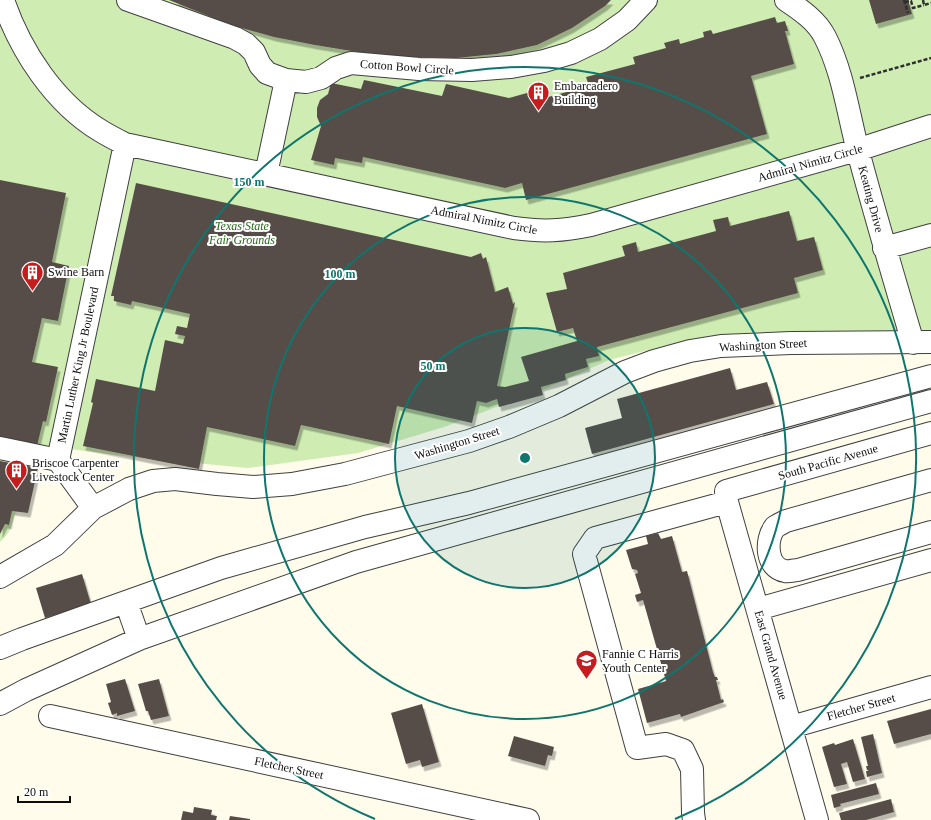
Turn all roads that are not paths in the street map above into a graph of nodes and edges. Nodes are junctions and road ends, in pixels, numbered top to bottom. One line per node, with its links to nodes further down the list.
1 (2, 0): 7 (street)
2 (128, 0): 5 (street, Cotton Bowl Circle)
3 (646, 0): 5 (street, Cotton Bowl Circle)
4 (786, 0): 8 (street, Keating Drive)
5 (286, 80): 9 (street)
6 (931, 126): 8 (street, Admiral Nimitz Circle)
7 (125, 144): 9 (street, Admiral Nimitz Circle); 17 (street, Martin Luther King Jr Boulevard)
8 (857, 150): 9 (street, Admiral Nimitz Circle); 11 (street, Keating Drive)
9 (266, 174)
10 (931, 235): 11 (street)
11 (884, 248): 12 (street, Keating Drive)
12 (922, 343): 21 (street, Washington Street)
13 (931, 376): 20 (street)
14 (931, 400): 22 (street)
15 (931, 434): 19 (street, South Pacific Avenue)
16 (0, 448): 17 (street)
17 (58, 460): 21 (street, Martin Luther King Jr Boulevard)
18 (931, 480): 24 (street)
19 (726, 496): 25 (street, East Grand Avenue); 37 (street, South Pacific Avenue)
20 (469, 503): 22 (street); 28 (street)
21 (93, 508): 27 (street, Washington Street)
22 (476, 528): 30 (street)
23 (931, 532): 24 (street)
24 (769, 553): 25 (street)
25 (744, 559): 29 (street, East Grand Avenue)
26 (931, 560): 29 (street)
27 (0, 577)
28 (126, 602): 30 (street); 31 (street)
29 (758, 609): 35 (street, East Grand Avenue)
30 (139, 639): 33 (street)
31 (0, 648)
32 (931, 687): 35 (street, Fletcher Street)
33 (0, 704)
34 (50, 716): 36 (street, Fletcher Street)
35 (791, 727): 38 (street, East Grand Avenue)
36 (528, 820)
37 (694, 820)
38 (817, 820)

